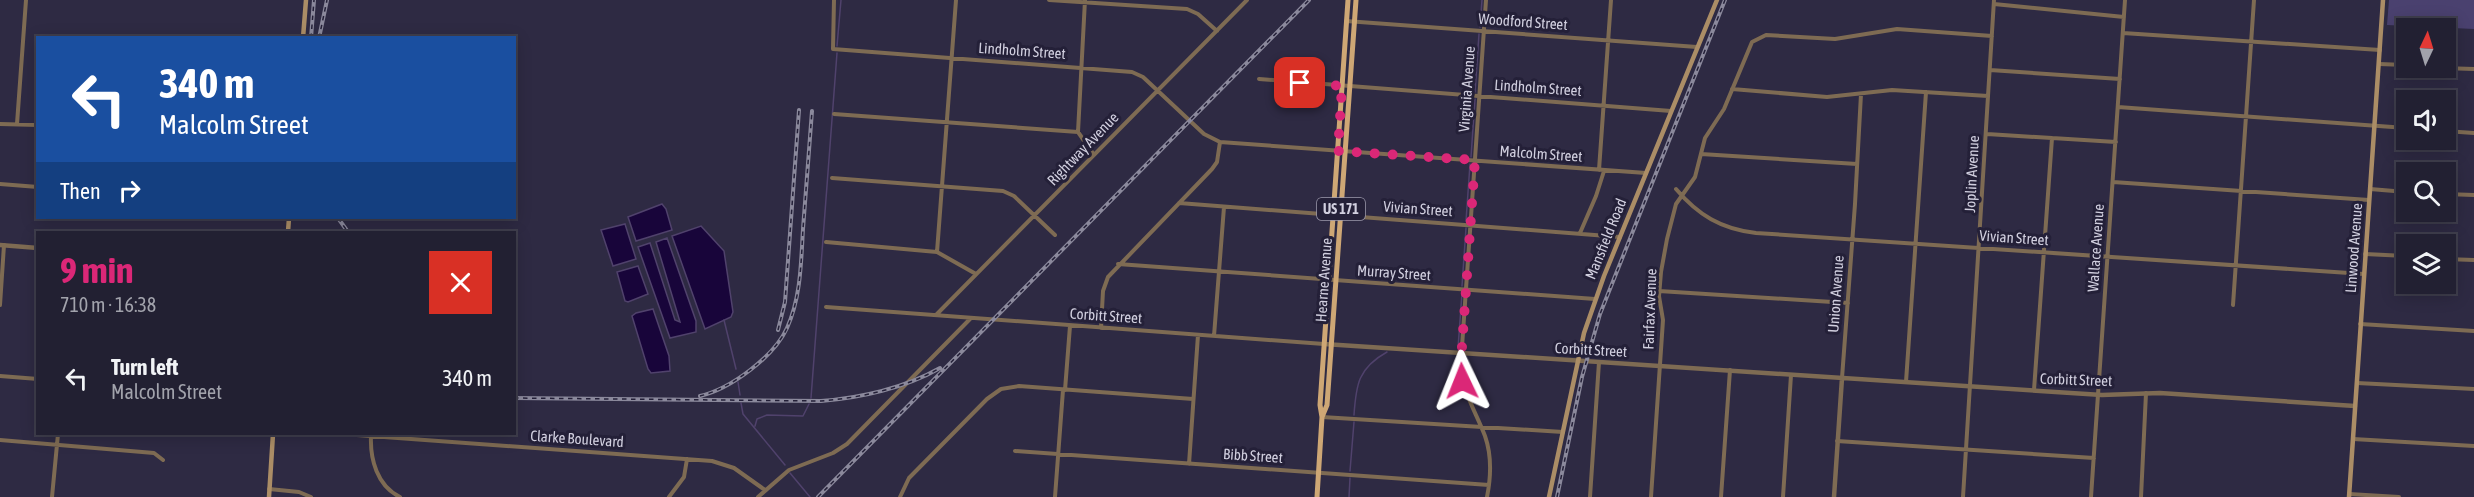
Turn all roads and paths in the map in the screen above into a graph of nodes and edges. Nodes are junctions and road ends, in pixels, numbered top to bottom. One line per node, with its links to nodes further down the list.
1 (26, 0): 54 (street)
2 (306, 0): 23 (main road)
3 (834, 0): 29 (street, Lindholm Street)
4 (956, 0): 29 (street)
5 (1049, 0): 15 (street)
6 (1247, 0): 20 (street, Rightway Avenue)
7 (1348, 0): 18 (main road, Hearne Avenue / US 171)
8 (1356, 0): 19 (main road, Hearne Avenue / US 171)
9 (1486, 0): 21 (street, Virginia Avenue)
10 (1611, 0): 25 (street)
11 (1717, 0): 27 (main road, Mansfield Road)
12 (2125, 0): 17 (street, Wallace Avenue)
13 (2254, 0): 26 (street)
14 (2383, 0): 28 (main road, Linwood Avenue)
15 (1085, 2): 20 (street); 32 (street)
16 (1994, 2): 17 (street); 24 (street, Joplin Avenue)
17 (2124, 17): 22 (street, Wallace Avenue)
18 (1346, 21): 19 (street, Woodford Street); 38 (main road, Hearne Avenue / US 171)
19 (1354, 22): 21 (street, Woodford Street); 39 (main road, Hearne Avenue / US 171)
20 (1217, 31): 41 (street, Rightway Avenue)
21 (1483, 31): 25 (street, Woodford Street); 44 (street, Virginia Avenue)
22 (2123, 33): 26 (street); 36 (street, Wallace Avenue)
23 (303, 36)
24 (1992, 36): 35 (street, Joplin Avenue); 40 (street, Fairfax Avenue)
25 (1609, 40): 27 (street, Woodford Street); 46 (street)
26 (2252, 42): 28 (street); 50 (street)
27 (1697, 47): 48 (main road, Mansfield Road)
28 (2379, 50): 30 (main road, Linwood Avenue)
29 (952, 57): 32 (street, Lindholm Street); 52 (street)
30 (2379, 64): 31 (street); 56 (main road, Linwood Avenue)
31 (2396, 65)
32 (1082, 68): 41 (street, Lindholm Street); 58 (street)
33 (2456, 68): 34 (street)
34 (2474, 69)
35 (1990, 70): 36 (street); 45 (street, Joplin Avenue)
36 (2120, 79): 47 (street, Wallace Avenue)
37 (1259, 80): 38 (street, Lindholm Street)
38 (1342, 86): 39 (street, Lindholm Street); 65 (main road, Hearne Avenue / US 171)
39 (1350, 87): 44 (street, Lindholm Street); 66 (main road, Hearne Avenue / US 171)
40 (1732, 89): 43 (street); 67 (street, Fairfax Avenue)
41 (1158, 90): 51 (street, Lindholm Street); 68 (street, Rightway Avenue)
42 (1926, 92): 43 (street); 45 (street); 97 (street)
43 (1861, 94): 70 (street, Union Avenue)
44 (1479, 96): 46 (street, Lindholm Street); 69 (street, Virginia Avenue)
45 (1988, 96): 61 (street, Joplin Avenue)
46 (1604, 105): 48 (street, Lindholm Street); 71 (street)
47 (2118, 107): 50 (street); 64 (street, Wallace Avenue)
48 (1671, 111): 72 (main road, Mansfield Road)
49 (834, 114): 52 (street)
50 (2246, 116): 56 (street); 80 (street)
51 (1190, 121): 63 (street, Malcolm Street)
52 (947, 122): 58 (street); 76 (street)
53 (0, 124): 54 (street)
54 (17, 124): 55 (street)
55 (36, 125)
56 (2374, 126): 57 (street); 79 (main road, Linwood Avenue)
57 (2396, 127)
58 (1078, 132): 68 (street)
59 (2456, 132): 60 (street)
60 (2474, 133)
61 (1986, 134): 62 (street); 100 (street, Joplin Avenue)
62 (2052, 138): 64 (street); 102 (street)
63 (1220, 142): 65 (street, Malcolm Street); 86 (street)
64 (2116, 142): 74 (street, Wallace Avenue)
65 (1338, 151): 66 (street, Malcolm Street); 89 (main road, Hearne Avenue / US 171)
66 (1345, 151): 69 (street, Malcolm Street); 90 (main road, Hearne Avenue / US 171)
67 (1701, 154): 70 (street); 83 (street, Fairfax Avenue)
68 (1094, 155): 88 (street, Rightway Avenue)
69 (1475, 160): 71 (street, Malcolm Street); 91 (street, Virginia Avenue)
70 (1857, 164): 95 (street, Union Avenue)
71 (1602, 170): 72 (street, Malcolm Street); 92 (street)
72 (1646, 173): 94 (main road, Mansfield Road)
73 (832, 178): 76 (street)
74 (2113, 182): 80 (street); 104 (street, Wallace Avenue)
75 (0, 184): 77 (street)
76 (942, 186): 88 (street); 101 (street)
77 (36, 187)
78 (1676, 189): 83 (street, Vivian Street)
79 (2370, 189): 81 (street); 85 (main road, Linwood Avenue)
80 (2241, 190): 85 (street); 109 (street)
81 (2396, 191)
82 (2456, 194): 84 (street)
83 (1681, 195): 95 (street, Vivian Street); 116 (street, Fairfax Avenue)
84 (2474, 195)
85 (2369, 200): 103 (main road, Linwood Avenue)
86 (1179, 203): 87 (street, Vivian Street); 108 (street)
87 (1224, 207): 89 (street, Vivian Street); 110 (street)
88 (1035, 215): 93 (street); 111 (street, Rightway Avenue)
89 (1333, 215): 90 (street, Vivian Street); 113 (main road, Hearne Avenue / US 171)
90 (1341, 216): 91 (street, Vivian Street); 114 (main road, Hearne Avenue / US 171)
91 (1470, 225): 92 (street, Vivian Street); 115 (street, Virginia Avenue)
92 (1580, 233): 94 (street, Vivian Street)
93 (1055, 235)
94 (1620, 237): 117 (main road, Mansfield Road)
95 (1852, 239): 97 (street, Vivian Street); 118 (street, Union Avenue)
96 (826, 242): 101 (street)
97 (1916, 244): 100 (street, Vivian Street); 141 (street)
98 (2, 245): 99 (street); 119 (street)
99 (36, 248)
100 (1979, 248): 102 (street, Vivian Street); 143 (street, Joplin Avenue)
101 (937, 252): 111 (street)
102 (2043, 252): 104 (street, Vivian Street); 146 (street)
103 (2365, 254): 105 (street); 112 (main road, Linwood Avenue)
104 (2108, 256): 109 (street, Vivian Street); 148 (street, Wallace Avenue)
105 (2396, 256)
106 (2456, 259): 107 (street)
107 (2474, 260)
108 (1118, 264): 110 (street, Murray Street); 126 (street)
109 (2237, 265): 112 (street, Vivian Street); 120 (street)
110 (1219, 272): 113 (street, Murray Street); 129 (street)
111 (976, 274): 122 (street, Rightway Avenue)
112 (2364, 274): 124 (main road, Linwood Avenue)
113 (1329, 280): 114 (street, Murray Street); 130 (main road, Hearne Avenue / US 171)
114 (1336, 281): 115 (street, Murray Street); 131 (main road, Hearne Avenue / US 171)
115 (1466, 290): 117 (street, Murray Street); 132 (street, Virginia Avenue)
116 (1659, 291): 118 (street); 135 (street, Fairfax Avenue)
117 (1595, 299): 133 (main road, Mansfield Road)
118 (1848, 303): 139 (street, Union Avenue)
119 (0, 305)
120 (2233, 305)
121 (826, 307): 122 (street, Corbitt Street)
122 (935, 315): 123 (street, Corbitt Street)
123 (970, 319): 125 (street, Corbitt Street); 173 (street)
124 (2361, 324): 127 (street); 142 (main road, Linwood Avenue)
125 (1070, 326): 126 (street, Corbitt Street); 145 (street)
126 (1101, 328): 128 (street, Corbitt Street)
127 (2474, 331)
128 (1198, 335): 129 (street, Corbitt Street); 149 (street)
129 (1215, 336): 130 (street, Corbitt Street)
130 (1324, 344): 131 (street, Corbitt Street); 151 (main road, Hearne Avenue / US 171)
131 (1332, 345): 132 (street, Corbitt Street); 151 (main road, Hearne Avenue / US 171)
132 (1461, 354): 133 (street, Corbitt Street); 152 (street, Virginia Avenue)
133 (1577, 361): 134 (street, Corbitt Street); 153 (main road, Mansfield Road)
134 (1599, 362): 135 (street, Corbitt Street); 186 (street)
135 (1660, 366): 136 (street, Corbitt Street); 187 (street, Fairfax Avenue)
136 (1730, 370): 137 (street, Corbitt Street); 188 (street)
137 (1791, 375): 139 (street, Corbitt Street); 189 (street)
138 (0, 376): 140 (street)
139 (1842, 378): 141 (street, Corbitt Street); 160 (street, Union Avenue)
140 (36, 379)
141 (1906, 382): 143 (street, Corbitt Street)
142 (2357, 382): 144 (street); 150 (main road, Linwood Avenue)
143 (1970, 386): 146 (street, Corbitt Street); 163 (street, Joplin Avenue)
144 (2474, 389)
145 (1064, 390): 149 (street); 165 (street); 181 (street)
146 (2034, 390): 148 (street, Corbitt Street)
147 (2146, 393): 148 (street, Corbitt Street); 150 (street, Corbitt Street); 193 (street)
148 (2098, 394): 166 (street, Wallace Avenue)
149 (1193, 399): 169 (street)
150 (2355, 406): 158 (main road, Linwood Avenue)
151 (1322, 417): 152 (street); 170 (main road, Hearne Avenue / US 171)
152 (1480, 427): 153 (street); 171 (street, Virginia Avenue)
153 (1563, 432): 185 (main road, Mansfield Road)
154 (58, 435): 161 (street)
155 (273, 435): 172 (main road)
156 (358, 435): 157 (street, Clarke Boulevard)
157 (371, 436): 167 (street, Clarke Boulevard); 178 (street)
158 (2353, 439): 162 (street); 174 (main road, Linwood Avenue)
159 (0, 440): 161 (street)
160 (1837, 441): 163 (street); 190 (street, Union Avenue)
161 (57, 444): 168 (street); 175 (street)
162 (2474, 446)
163 (1966, 450): 166 (street); 191 (street, Joplin Avenue)
164 (1015, 451): 165 (street, Bibb Street)
165 (1058, 455): 169 (street, Bibb Street); 182 (street)
166 (2094, 458): 192 (street, Wallace Avenue)
167 (687, 459): 173 (street, Clarke Boulevard); 179 (street)
168 (163, 460)
169 (1189, 464): 170 (street, Bibb Street)
170 (1318, 473): 171 (street, Bibb Street); 183 (main road, Hearne Avenue / US 171)
171 (1489, 484): 184 (street, Virginia Avenue)
172 (269, 489): 176 (main road); 177 (street)
173 (765, 490): 180 (street)
174 (2349, 496): 194 (street)
175 (52, 497)
176 (269, 497)
177 (311, 497)
178 (400, 497)
179 (669, 497)
180 (758, 497)
181 (900, 497)
182 (1055, 497)
183 (1317, 497)
184 (1487, 497)
185 (1549, 497)
186 (1590, 497)
187 (1651, 497)
188 (1721, 497)
189 (1783, 497)
190 (1834, 497)
191 (1963, 497)
192 (2091, 497)
193 (2141, 497)
194 (2399, 497)

